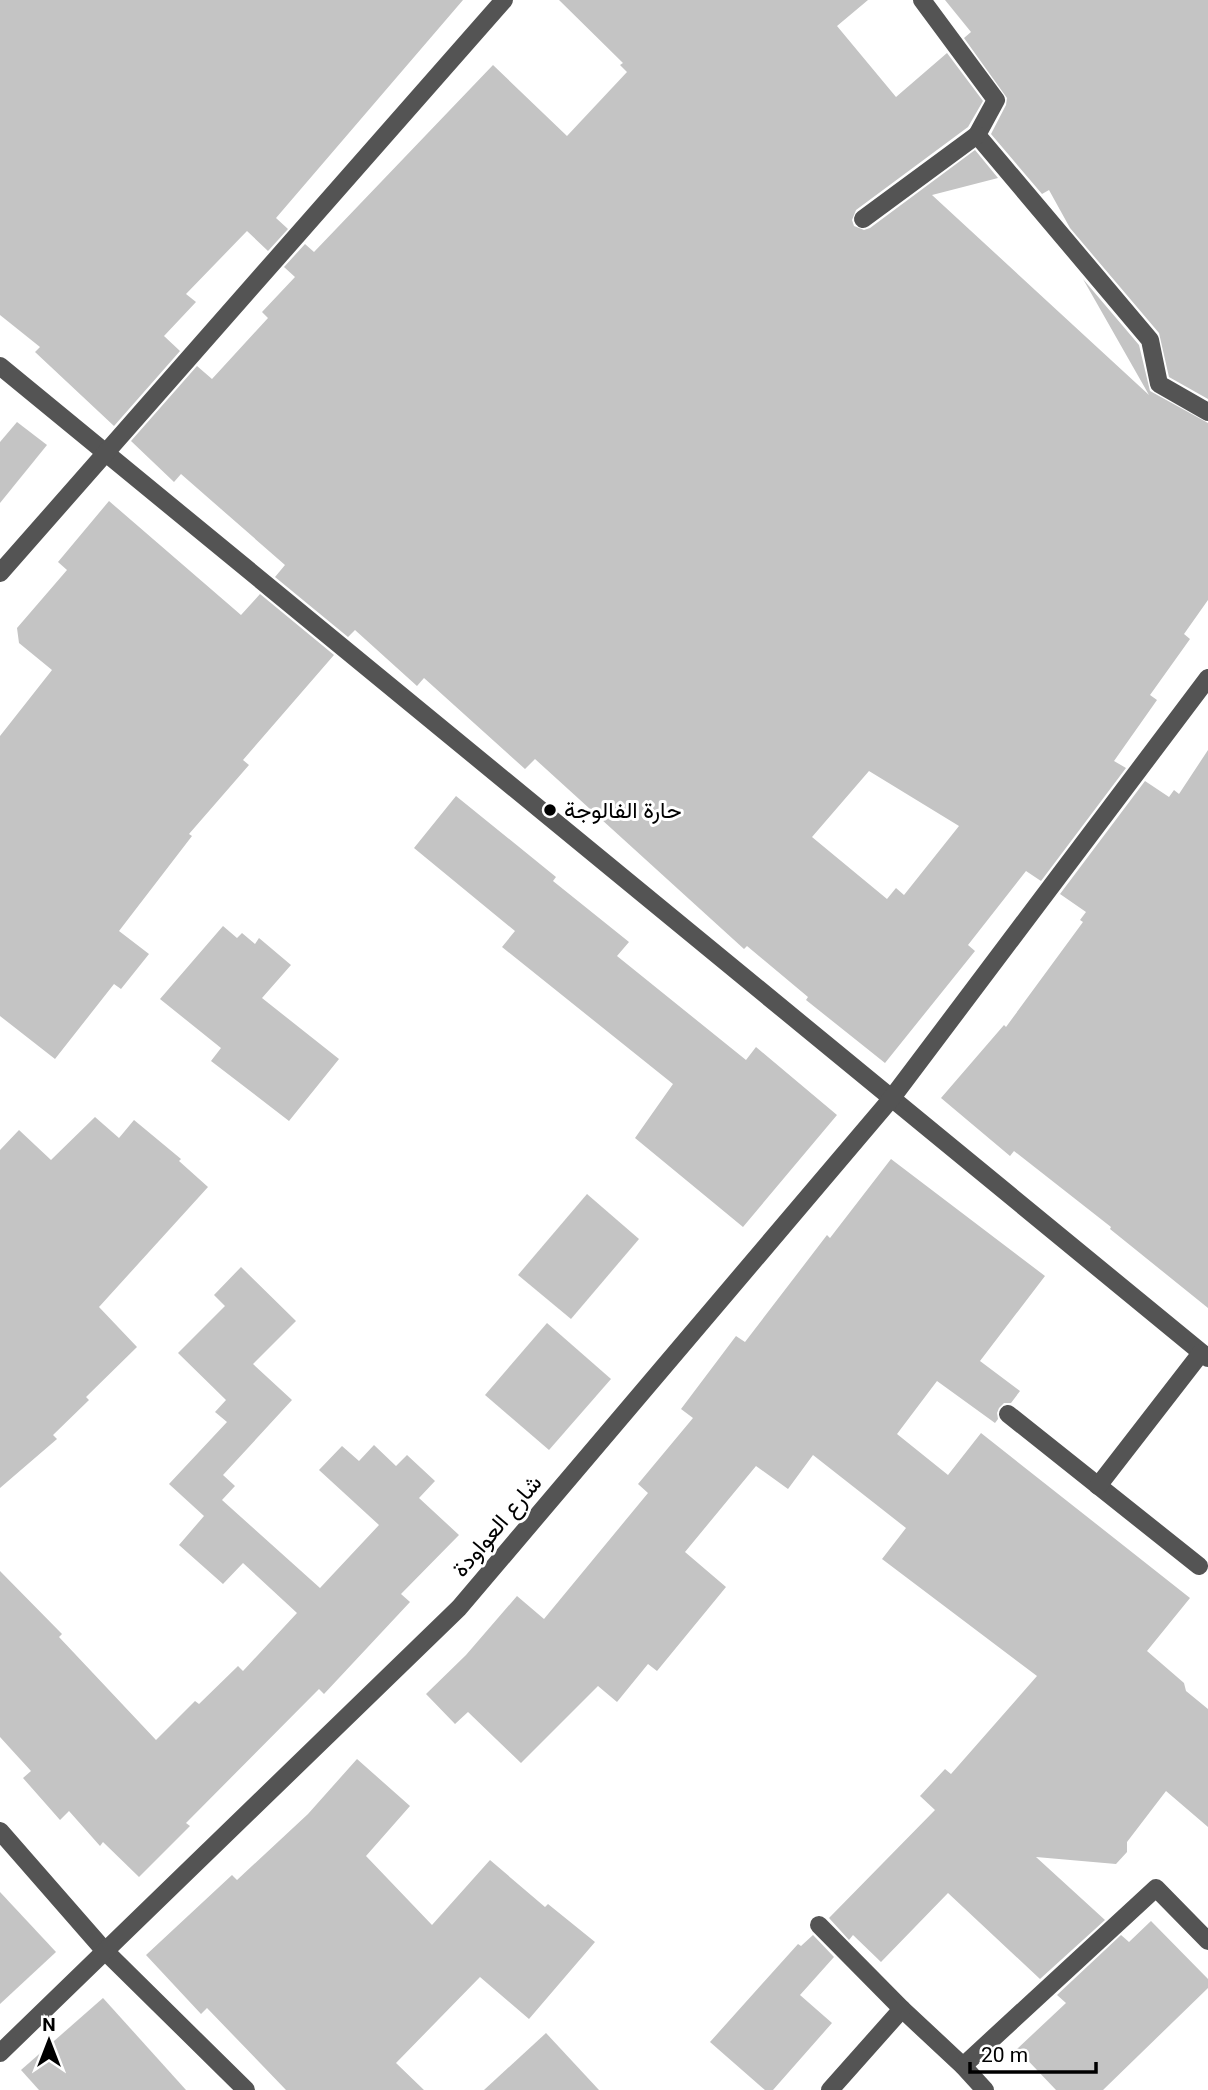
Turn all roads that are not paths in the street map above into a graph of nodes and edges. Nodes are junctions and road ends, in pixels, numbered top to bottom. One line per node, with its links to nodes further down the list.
1 (504, 0): 7 (street)
2 (922, 0): 3 (street)
3 (977, 135): 4 (street); 6 (street)
4 (863, 219)
5 (0, 366): 7 (street)
6 (1208, 412)
7 (107, 453): 8 (street); 10 (street)
8 (0, 573)
9 (1208, 678): 10 (street, شارع العواودة)
10 (891, 1099): 11 (street); 18 (street, شارع العواودة)
11 (1205, 1356): 13 (street)
12 (1009, 1414): 13 (street)
13 (1098, 1486): 14 (street)
14 (1199, 1566)
15 (0, 1831): 18 (street)
16 (819, 1925): 19 (street)
17 (1208, 1941): 21 (street)
18 (104, 1950): 20 (street, شارع العواودة); 22 (street)
19 (902, 2010): 21 (street); 23 (street)
20 (0, 2053)
21 (964, 2066): 24 (street)
22 (246, 2090)
23 (830, 2090)
24 (985, 2090)

